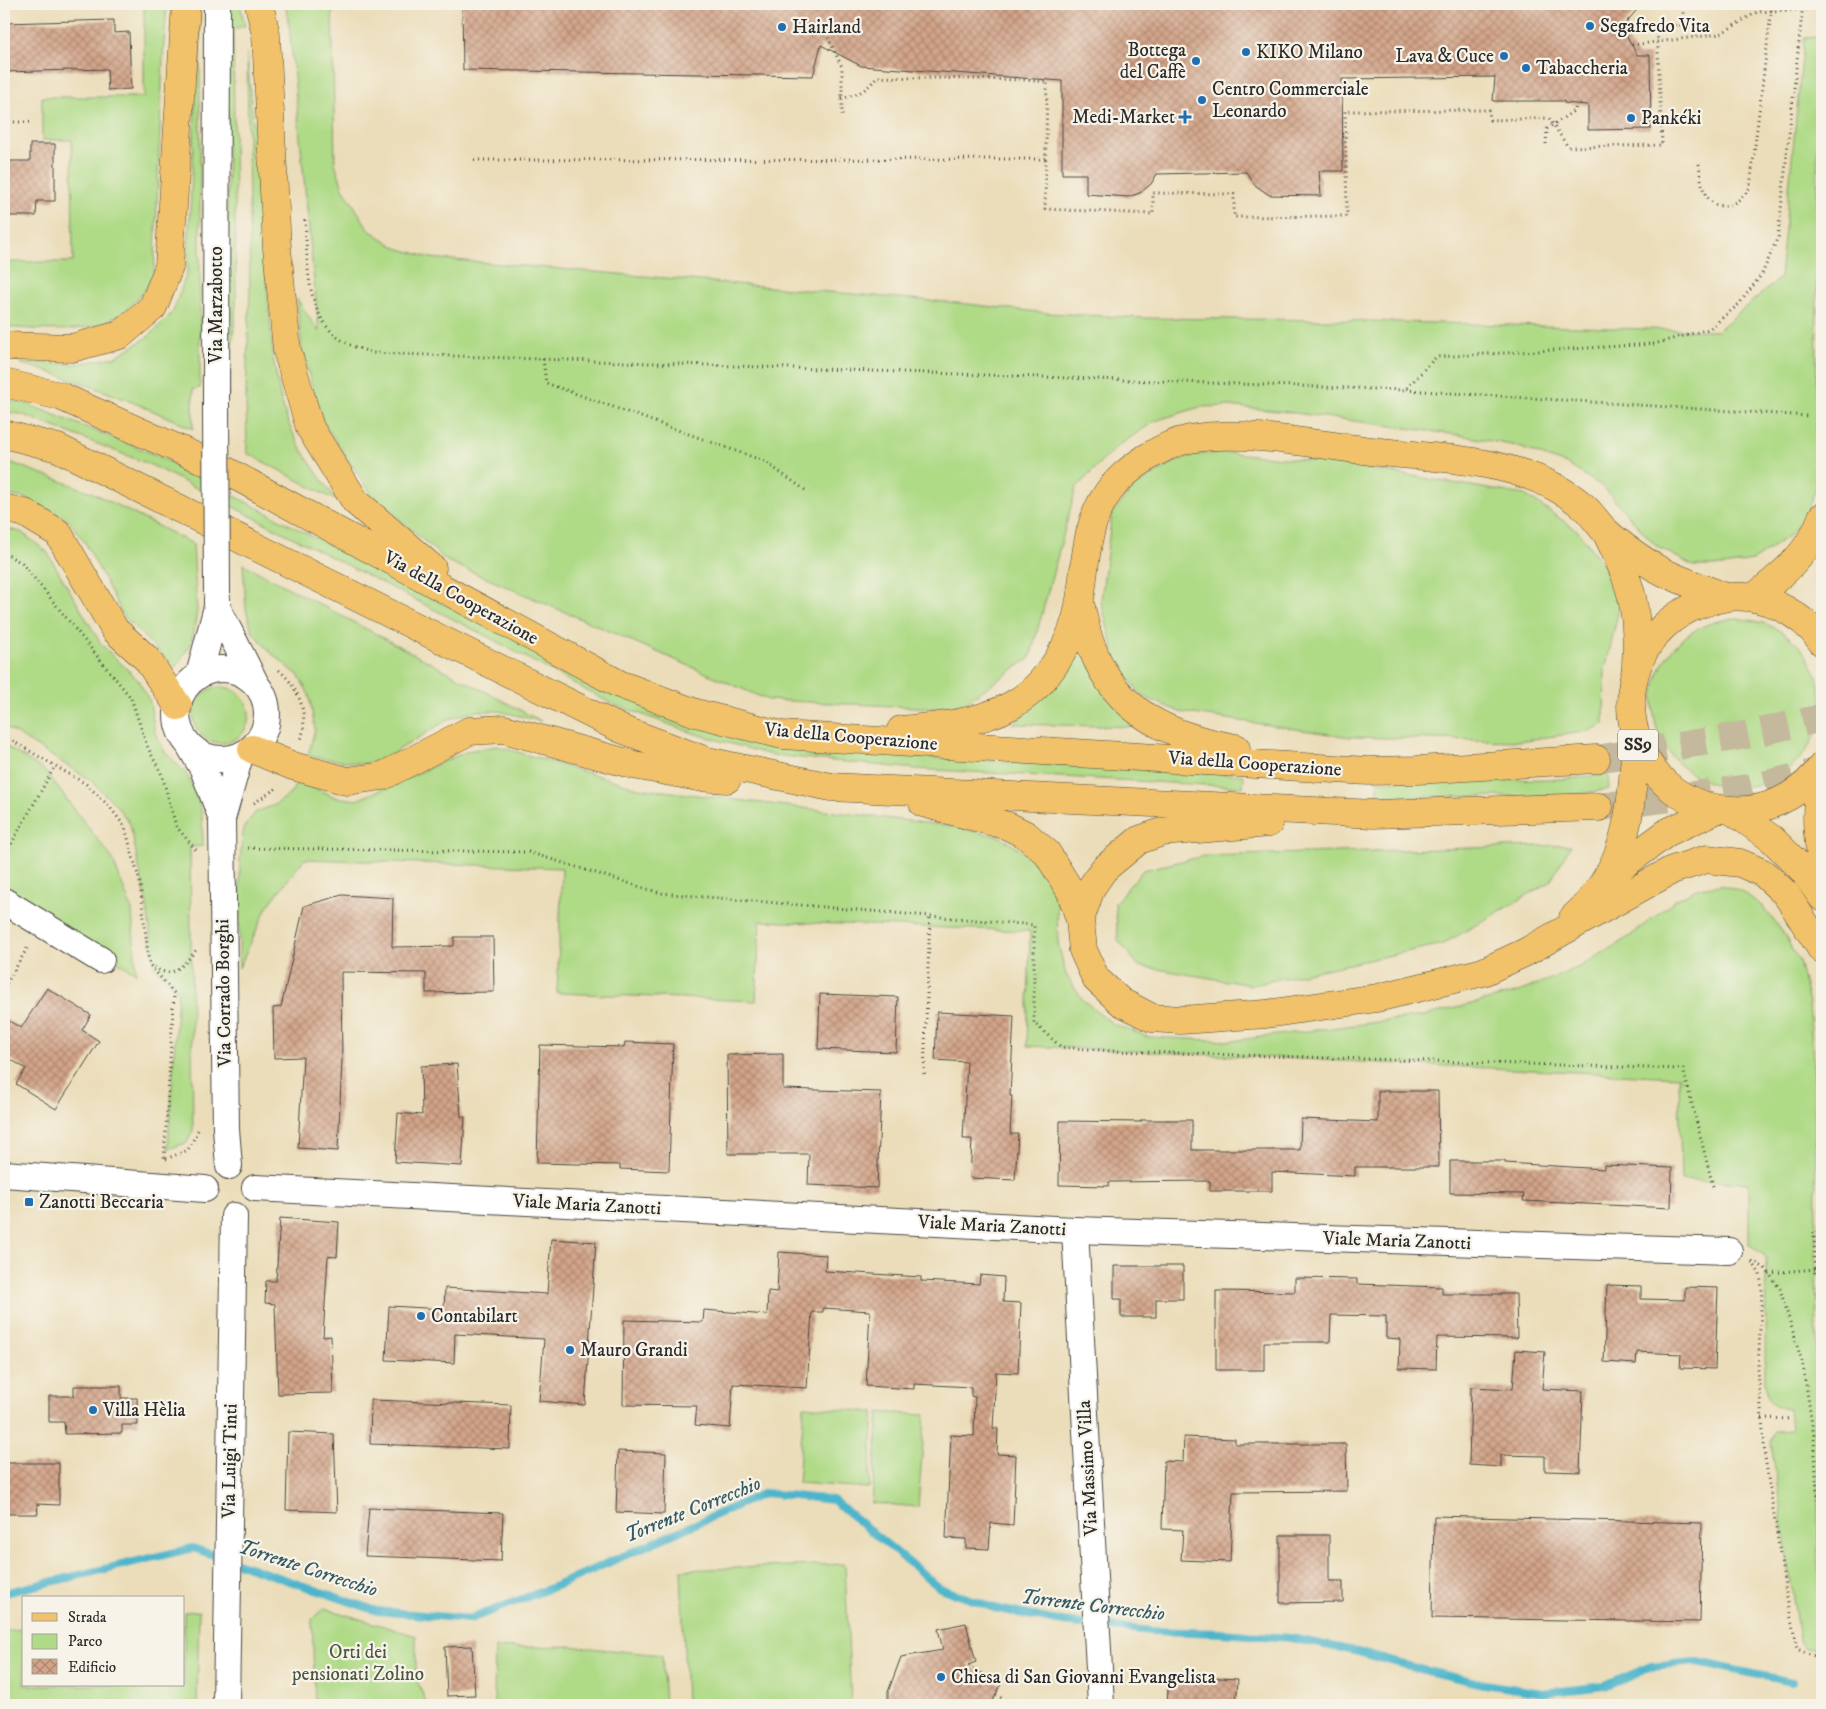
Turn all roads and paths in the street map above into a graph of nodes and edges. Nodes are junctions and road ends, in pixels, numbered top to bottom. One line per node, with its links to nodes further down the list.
1 (186, 4): 24 (main road)
2 (217, 4): 37 (street, Via Marzabotto, bridge)
3 (259, 4): 39 (main road)
4 (1683, 4): 11 (path)
5 (1772, 4): 9 (path)
6 (1803, 4): 8 (path)
7 (1822, 8): 8 (path)
8 (1803, 10): 9 (path); 27 (path)
9 (1771, 11): 11 (path); 22 (path)
10 (826, 33): 13 (path)
11 (1657, 42): 12 (path); 18 (path)
12 (1632, 45)
13 (841, 98): 15 (path); 20 (path)
14 (1576, 104): 18 (path)
15 (842, 116)
16 (4, 122): 17 (path)
17 (34, 122)
18 (1553, 125): 19 (path); 20 (path)
19 (1546, 144)
20 (1046, 159): 21 (path)
21 (474, 160)
22 (1699, 164)
23 (304, 210): 25 (path)
24 (4, 346)
25 (543, 359): 27 (path); 30 (path)
26 (4, 383): 39 (main road, Via della Cooperazione)
27 (1405, 390): 28 (path)
28 (1810, 416)
29 (4, 434): 55 (main road)
30 (808, 492)
31 (4, 508): 44 (main road)
32 (1822, 517): 36 (main road)
33 (1605, 531): 35 (main road); 38 (main road); 41 (main road)
34 (4, 553): 61 (path)
35 (1725, 597): 36 (main road, SS9); 41 (main road, SS9)
36 (1753, 598): 40 (main road, SS9)
37 (217, 600): 42 (street, Via Marzabotto); 43 (street, Via Marzabotto)
38 (1080, 603): 45 (main road); 53 (main road)
39 (484, 609): 45 (main road, Via della Cooperazione)
40 (1822, 642)
41 (1636, 666): 47 (main road, SS9)
42 (199, 675): 43 (street); 44 (street)
43 (256, 684): 49 (street)
44 (178, 706): 48 (street)
45 (782, 735): 53 (main road, Via della Cooperazione)
46 (4, 736): 51 (path)
47 (1636, 740): 57 (main road, SS9); 64 (main road)
48 (186, 741): 49 (street); 59 (street, Via Corrado Borghi)
49 (246, 752): 55 (main road); 59 (street, Via Corrado Borghi)
50 (1596, 759): 53 (main road, Via della Cooperazione)
51 (55, 766): 62 (path); 74 (path)
52 (1822, 766): 57 (main road, SS9)
53 (1368, 771)
54 (1822, 779): 63 (main road)
55 (824, 785): 58 (main road); 68 (main road)
56 (1599, 807): 58 (main road)
57 (1725, 810): 64 (main road); 65 (main road, SS9)
58 (1374, 814): 68 (main road)
59 (222, 819): 78 (street, Via Corrado Borghi)
60 (245, 847): 67 (path)
61 (196, 851)
62 (4, 857)
63 (1822, 860)
64 (1606, 878): 70 (main road)
65 (1822, 897)
66 (4, 901): 69 (street)
67 (930, 916): 76 (path); 82 (path)
68 (1080, 920): 70 (main road)
69 (42, 924): 73 (street); 75 (path)
70 (1551, 938): 72 (main road)
71 (197, 949): 74 (path)
72 (1822, 950)
73 (101, 960)
74 (149, 964): 77 (path)
75 (4, 988)
76 (924, 1074)
77 (198, 1132)
78 (230, 1166): 80 (street); 81 (street)
79 (4, 1174): 81 (street)
80 (255, 1188): 83 (street); 84 (street, Viale Maria Zanotti)
81 (206, 1189): 83 (street)
82 (1714, 1190)
83 (234, 1216): 96 (street, Via Luigi Tinti)
84 (1075, 1230): 86 (street, Viale Maria Zanotti); 98 (street, Via Massimo Villa)
85 (1814, 1232): 87 (path)
86 (1741, 1256): 88 (path); 90 (path)
87 (1814, 1268): 88 (path); 89 (path)
88 (1770, 1272): 92 (path)
89 (1815, 1273)
90 (1762, 1418): 91 (path); 94 (path)
91 (1789, 1419)
92 (1821, 1531): 93 (path)
93 (1822, 1591)
94 (1822, 1658)
95 (996, 1695): 97 (path)
96 (226, 1705)
97 (1014, 1705)
98 (1101, 1705)

